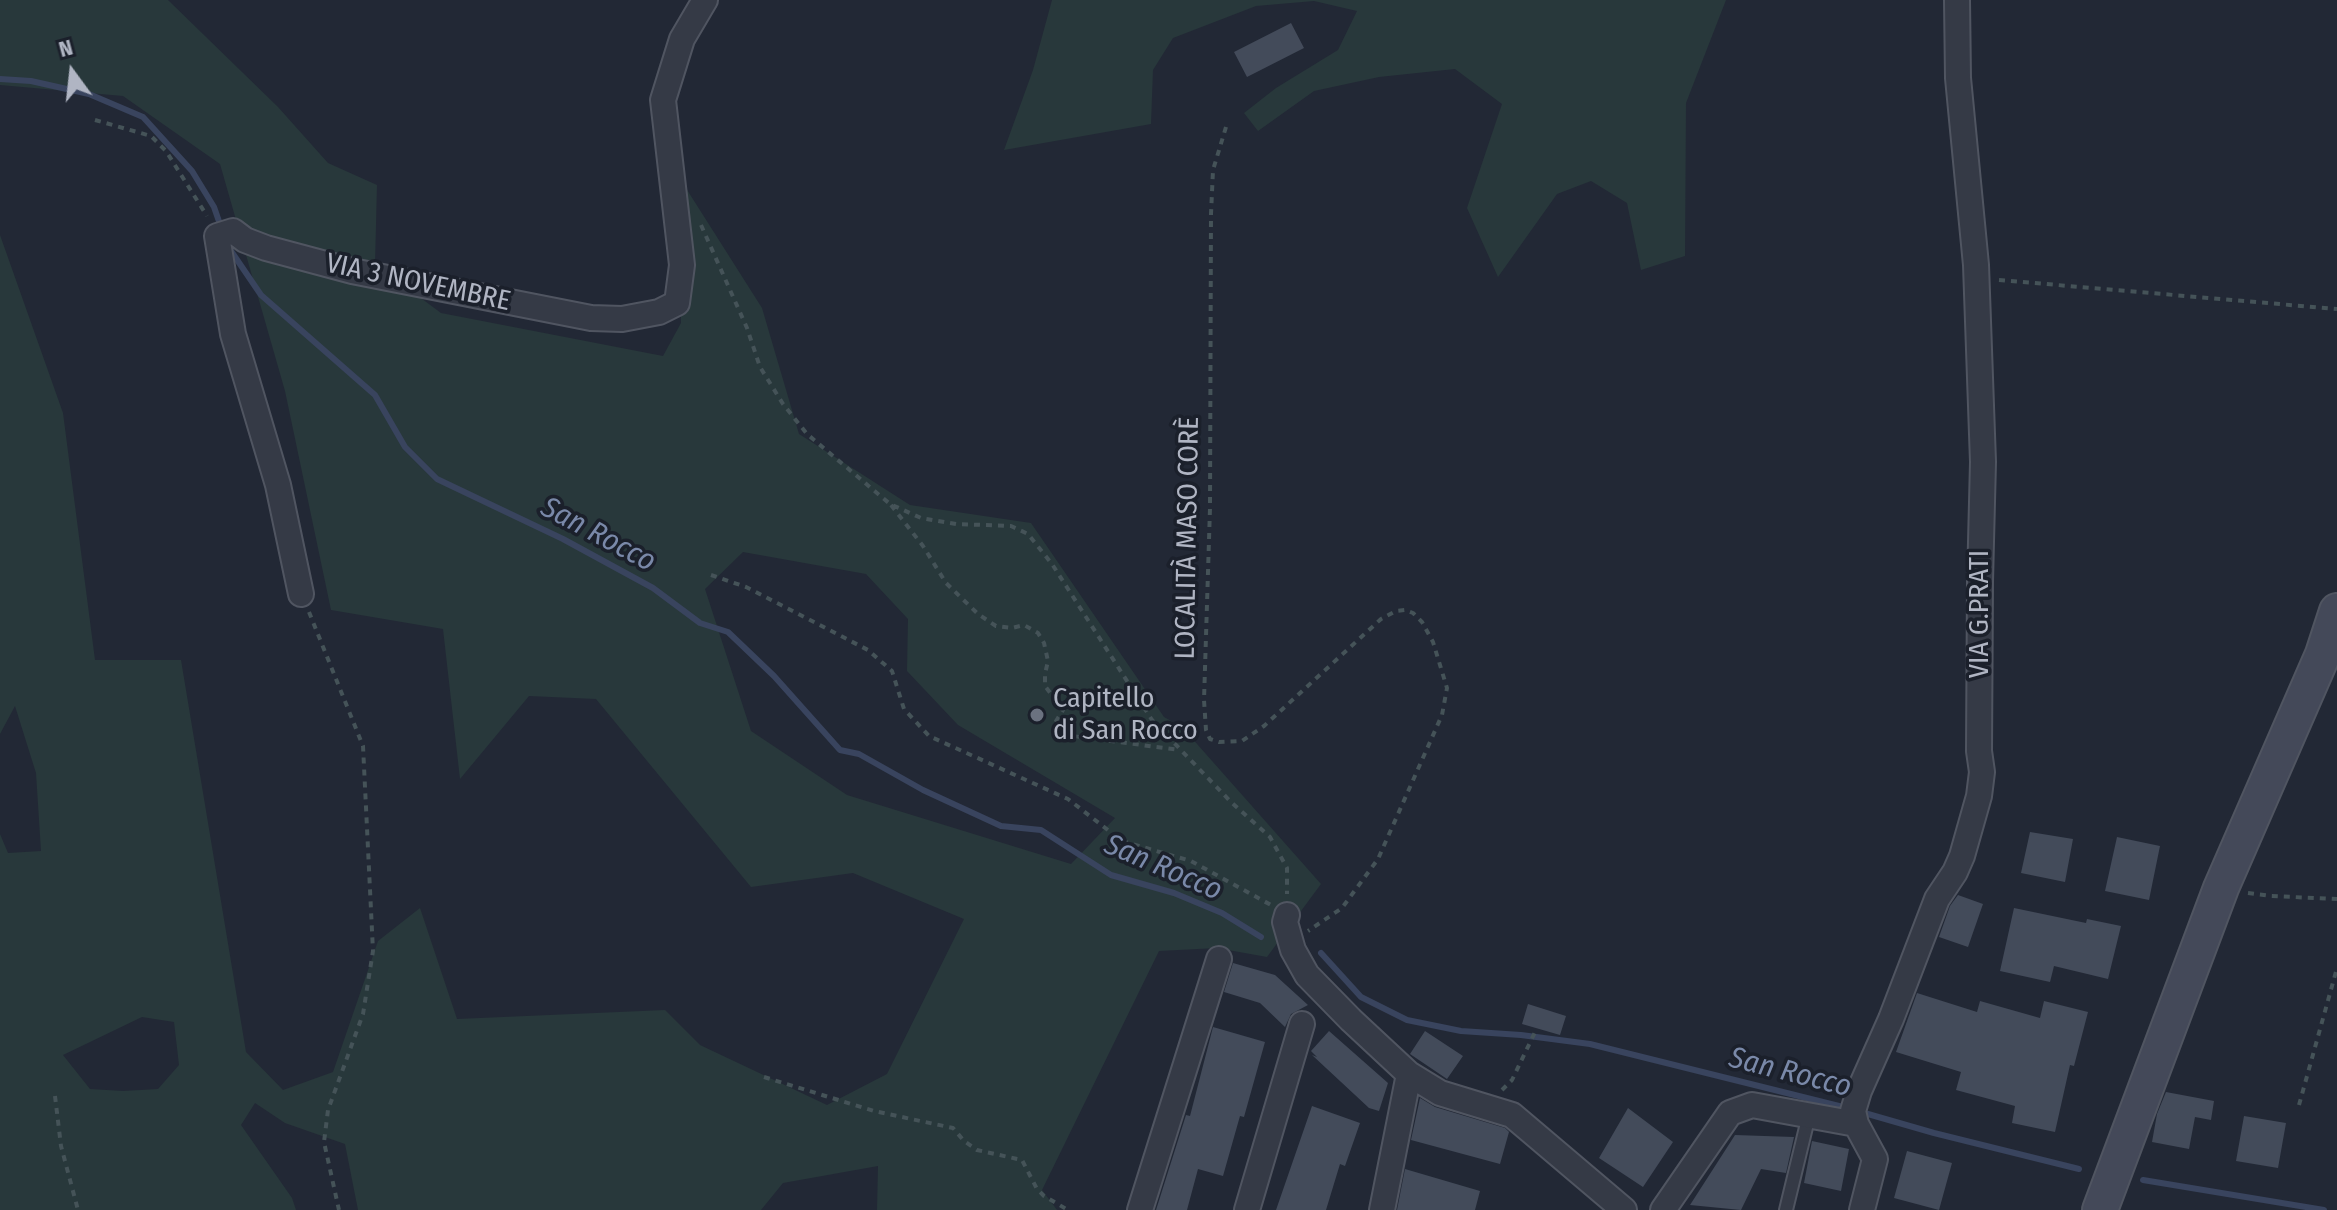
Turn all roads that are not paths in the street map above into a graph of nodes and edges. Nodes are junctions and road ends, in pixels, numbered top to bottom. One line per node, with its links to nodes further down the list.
1 (705, 0): 3 (street, VIA 3 NOVEMBRE)
2 (1957, 0): 9 (street, VIA G.PRATI)
3 (301, 594)
4 (2337, 611): 18 (main road)
5 (1287, 915): 8 (street)
6 (1219, 959): 11 (street)
7 (1302, 1024): 12 (street)
8 (1409, 1074): 13 (street); 14 (street)
9 (1856, 1109): 10 (street); 17 (street)
10 (1809, 1115): 15 (street); 16 (lane)
11 (1140, 1210)
12 (1247, 1210)
13 (1382, 1210)
14 (1624, 1210)
15 (1663, 1210)
16 (1786, 1210)
17 (1862, 1210)
18 (2100, 1210)

